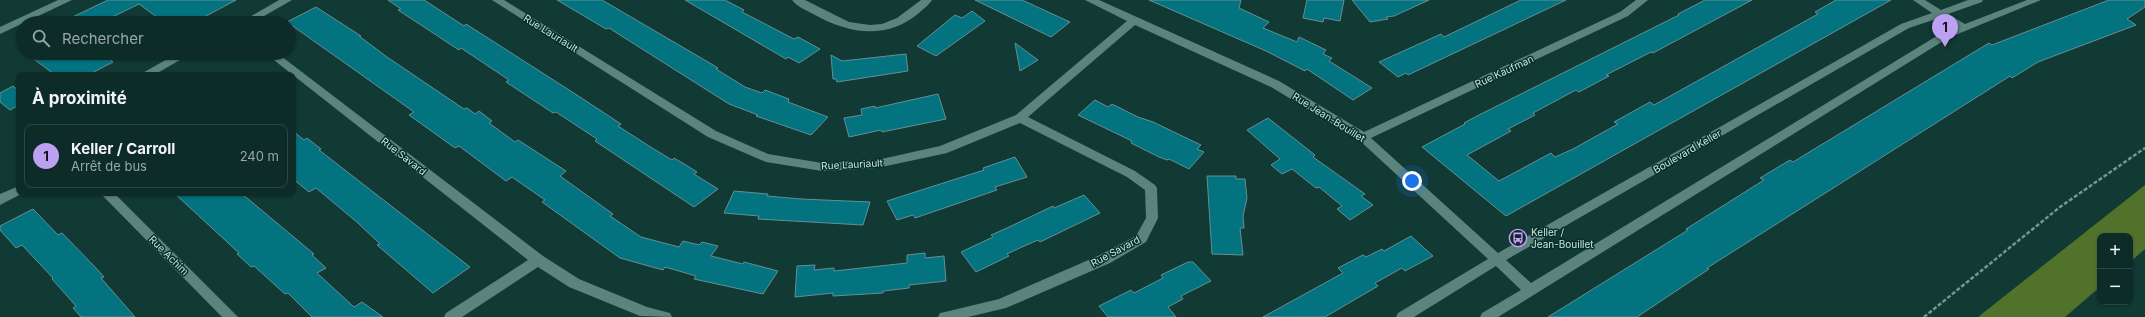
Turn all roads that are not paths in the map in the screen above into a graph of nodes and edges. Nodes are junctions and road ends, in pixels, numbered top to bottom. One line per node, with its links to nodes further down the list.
1 (67, 0): 12 (street)
2 (287, 0): 13 (street)
3 (500, 0): 23 (street, Rue Lauriault)
4 (797, 0): 5 (street)
5 (927, 0)
6 (1090, 0): 14 (street, Rue Jean-Bouillet)
7 (1643, 0): 24 (street, Rue Kaufman)
8 (1918, 0): 11 (street)
9 (1978, 0): 11 (street, Boulevard Keller)
10 (2036, 0): 16 (street)
11 (1939, 12): 16 (street); 29 (street, Boulevard Keller)
12 (32, 16)
13 (257, 16)
14 (1134, 20): 23 (street, Rue Lauriault); 24 (street, Rue Jean-Bouillet)
15 (16, 24): 17 (street)
16 (1965, 29): 30 (street)
17 (0, 31)
18 (174, 60): 20 (street)
19 (279, 60): 21 (street, Rue Savard)
20 (151, 72)
21 (295, 72)
22 (296, 73): 28 (street, Rue Savard)
23 (1020, 118): 34 (street, Rue Savard)
24 (1362, 137): 29 (street, Rue Jean-Bouillet)
25 (16, 192): 27 (street)
26 (109, 196): 31 (street, Rue Achim)
27 (0, 200)
28 (538, 260): 32 (street); 33 (street, Rue Savard)
29 (1496, 260): 30 (street, Rue Jean-Bouillet); 35 (street, Boulevard Keller)
30 (1530, 290): 36 (street)
31 (231, 317)
32 (450, 317)
33 (665, 317)
34 (945, 317)
35 (1402, 317)
36 (1487, 317)

